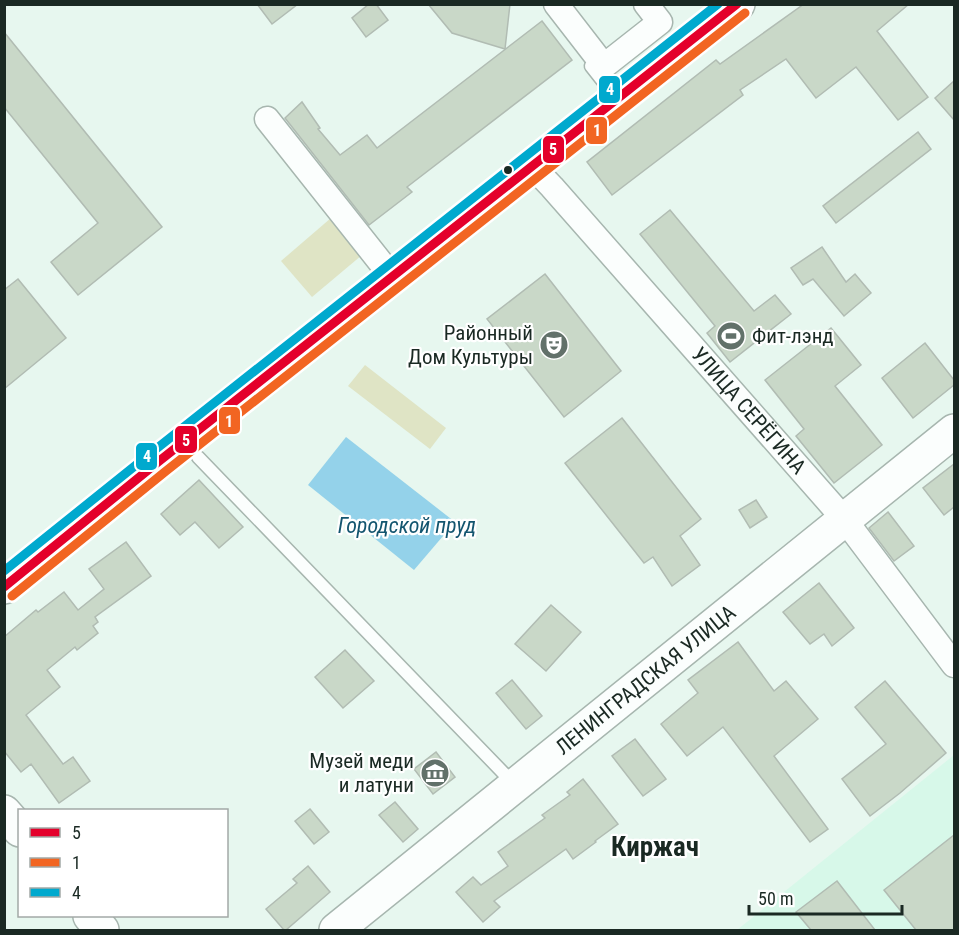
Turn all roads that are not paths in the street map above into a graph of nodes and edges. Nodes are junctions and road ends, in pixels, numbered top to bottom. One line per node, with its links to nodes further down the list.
1 (646, 4): 3 (street)
2 (738, 4): 4 (street)
3 (556, 14): 4 (lane)
4 (617, 100): 6 (street)
5 (267, 119): 7 (street)
6 (532, 166): 7 (street); 10 (street, УЛИЦА СЕРЁГИНА)
7 (393, 278): 11 (street)
8 (954, 431): 10 (street, ЛЕНИНГРАДСКАЯ УЛИЦА)
9 (198, 457): 13 (lane)
10 (845, 520): 12 (street, УЛИЦА СЕРЁГИНА); 13 (street, ЛЕНИНГРАДСКАЯ УЛИЦА)
11 (4, 587)
12 (954, 665)
13 (516, 786): 18 (street, ЛЕНИНГРАДСКАЯ УЛИЦА)
14 (4, 812): 15 (street)
15 (18, 828)
16 (92, 917): 17 (street)
17 (102, 930)
18 (336, 930)

